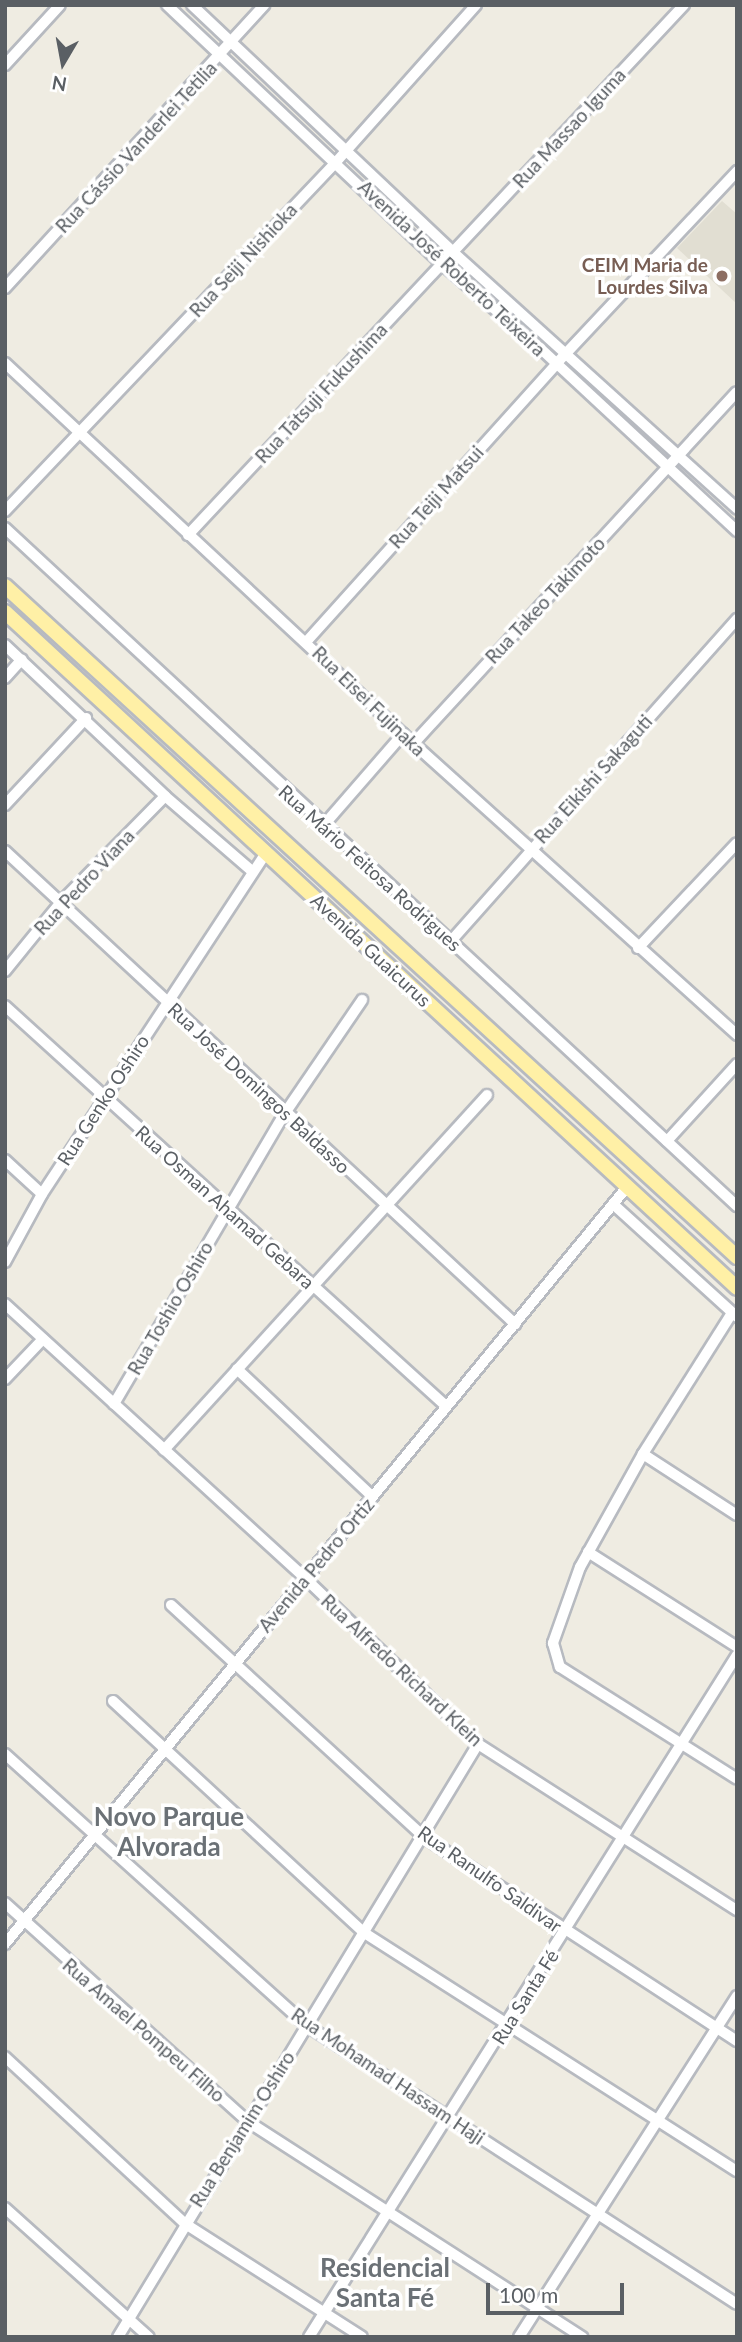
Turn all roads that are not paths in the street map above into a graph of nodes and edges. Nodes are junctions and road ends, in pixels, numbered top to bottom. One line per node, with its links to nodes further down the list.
1 (60, 5): 9 (street)
2 (167, 5): 8 (street, Avenida José Roberto Teixeira)
3 (192, 5): 7 (street, Avenida José Roberto Teixeira)
4 (264, 5): 7 (street, Rua Cássio Vanderlei Tetilia)
5 (476, 5): 10 (street, Rua Seiji Nishioka)
6 (684, 5): 13 (street, Rua Massao Iguma)
7 (232, 42): 8 (street, Rua Cássio Vanderlei Tetilia); 10 (street, Avenida José Roberto Teixeira)
8 (221, 55): 11 (street, Avenida José Roberto Teixeira); 15 (street, Rua Cássio Vanderlei Tetilia)
9 (5, 65)
10 (348, 148): 11 (street, Rua Seiji Nishioka); 13 (street, Avenida José Roberto Teixeira)
11 (337, 160): 14 (street, Avenida José Roberto Teixeira); 20 (street, Rua Seiji Nishioka)
12 (737, 171): 16 (street, Rua Teiji Matsui)
13 (453, 252): 14 (street, Rua Tatsuji Fukushima); 16 (street, Avenida José Roberto Teixeira)
14 (442, 264): 18 (street, Avenida José Roberto Teixeira); 27 (street, Rua Tatsuji Fukushima)
15 (5, 288)
16 (567, 354): 18 (street, Rua Teiji Matsui); 21 (street, Avenida José Roberto Teixeira)
17 (5, 363): 20 (street, Rua Eisei Fujinaka)
18 (556, 364): 22 (street, Avenida José Roberto Teixeira); 31 (street, Rua Teiji Matsui)
19 (737, 391): 21 (street, Rua Takeo Takimoto)
20 (80, 433): 24 (street, Rua Seiji Nishioka); 27 (street, Rua Eisei Fujinaka)
21 (677, 456): 22 (street, Rua Takeo Takimoto); 23 (street, Avenida José Roberto Teixeira)
22 (667, 468): 26 (street, Avenida José Roberto Teixeira); 37 (street, Rua Takeo Takimoto)
23 (737, 509)
24 (5, 511)
25 (5, 528): 40 (street, Rua Mário Feitosa Rodrigues)
26 (737, 531)
27 (188, 534): 31 (street, Rua Eisei Fujinaka)
28 (5, 586): 66 (main road, Avenida Guaicurus)
29 (5, 612): 44 (main road, Avenida Guaicurus)
30 (737, 619): 42 (street, Rua Eikishi Sakaguti)
31 (307, 641): 36 (street, Rua Eisei Fujinaka)
32 (5, 645): 33 (street)
33 (22, 659): 34 (street); 35 (street)
34 (5, 678)
35 (86, 719): 38 (street); 39 (street)
36 (403, 734): 37 (street, Rua Eisei Fujinaka); 40 (street)
37 (413, 744): 42 (street, Rua Eisei Fujinaka)
38 (165, 796): 45 (street); 46 (street, Rua Pedro Viana)
39 (5, 805)
40 (323, 826): 47 (street, Rua Mário Feitosa Rodrigues)
41 (737, 844): 48 (street)
42 (530, 850): 47 (street, Rua Eikishi Sakaguti); 48 (street, Rua Eisei Fujinaka)
43 (5, 851): 46 (street, Rua José Domingos Baldasso)
44 (266, 853): 45 (street, Rua Genko Oshiro); 60 (main road, Avenida Guaicurus)
45 (252, 871): 51 (street, Rua Genko Oshiro)
46 (61, 902): 49 (street, Rua Pedro Viana); 51 (street, Rua José Domingos Baldasso)
47 (451, 941): 58 (street, Rua Mário Feitosa Rodrigues)
48 (638, 948): 53 (street, Rua Eisei Fujinaka)
49 (5, 971)
50 (362, 1000): 57 (street, Rua Toshio Oshiro)
51 (168, 1001): 56 (street, Rua Genko Oshiro); 57 (street, Rua José Domingos Baldasso)
52 (5, 1006): 56 (street, Rua Osman Ahamad Gebara)
53 (737, 1035)
54 (737, 1063): 58 (street)
55 (487, 1095): 63 (street)
56 (103, 1098): 61 (street, Rua Genko Oshiro); 65 (street, Rua Osman Ahamad Gebara)
57 (285, 1114): 63 (street, Rua José Domingos Baldasso); 65 (street, Rua Toshio Oshiro)
58 (667, 1142): 64 (street, Rua Mário Feitosa Rodrigues)
59 (5, 1160): 61 (street)
60 (627, 1187): 62 (street, Avenida Pedro Ortiz); 69 (main road, Avenida Guaicurus)
61 (42, 1195): 67 (street, Rua Genko Oshiro)
62 (613, 1204): 71 (street); 72 (street, Avenida Pedro Ortiz)
63 (385, 1206): 68 (street); 72 (street, Rua José Domingos Baldasso)
64 (737, 1206)
65 (227, 1210): 68 (street, Rua Osman Ahamad Gebara); 76 (street, Rua Toshio Oshiro)
66 (737, 1257)
67 (5, 1262)
68 (312, 1286): 74 (street); 77 (street, Rua Osman Ahamad Gebara)
69 (737, 1288)
70 (5, 1304): 73 (street, Rua Alfredo Richard Klein)
71 (735, 1315): 79 (street)
72 (515, 1324): 77 (street, Avenida Pedro Ortiz)
73 (43, 1339): 75 (street); 76 (street, Rua Alfredo Richard Klein)
74 (237, 1369): 78 (street); 80 (street)
75 (5, 1379)
76 (114, 1404): 78 (street, Rua Alfredo Richard Klein)
77 (446, 1406): 80 (street, Avenida Pedro Ortiz)
78 (164, 1450): 83 (street, Rua Alfredo Richard Klein)
79 (643, 1454): 81 (street); 82 (street)
80 (372, 1496): 83 (street, Avenida Pedro Ortiz)
81 (737, 1515)
82 (588, 1552): 85 (street); 89 (street)
83 (305, 1578): 87 (street, Avenida Pedro Ortiz); 90 (street, Rua Alfredo Richard Klein)
84 (171, 1605): 87 (street, Rua Ranulfo Saldivar)
85 (737, 1647)
86 (737, 1656): 89 (street, Rua Santa Fé)
87 (236, 1661): 91 (street, Avenida Pedro Ortiz); 95 (street, Rua Ranulfo Saldivar)
88 (113, 1702): 91 (street)
89 (680, 1743): 93 (street); 96 (street, Rua Santa Fé)
90 (478, 1744): 95 (street, Rua Benjamim Oshiro); 96 (street, Rua Alfredo Richard Klein)
91 (164, 1748): 94 (street, Avenida Pedro Ortiz); 100 (street)
92 (5, 1754): 94 (street, Rua Mohamad Hassam Haji)
93 (737, 1779)
94 (94, 1834): 99 (street, Avenida Pedro Ortiz); 105 (street, Rua Mohamad Hassam Haji)
95 (424, 1837): 100 (street, Rua Benjamim Oshiro); 101 (street, Rua Ranulfo Saldivar)
96 (622, 1837): 98 (street, Rua Alfredo Richard Klein); 101 (street, Rua Santa Fé)
97 (5, 1903): 99 (street, Rua Amael Pompeu Filho)
98 (737, 1910)
99 (23, 1923): 102 (street, Avenida Pedro Ortiz); 111 (street, Rua Amael Pompeu Filho)
100 (363, 1932): 104 (street); 105 (street, Rua Benjamim Oshiro)
101 (566, 1932): 104 (street, Rua Santa Fé); 106 (street, Rua Ranulfo Saldivar)
102 (5, 1944)
103 (737, 1997): 106 (street)
104 (508, 2024): 109 (street, Rua Santa Fé); 110 (street)
105 (306, 2025): 109 (street, Rua Mohamad Hassam Haji); 111 (street, Rua Benjamim Oshiro)
106 (716, 2028): 107 (street, Rua Ranulfo Saldivar); 110 (street)
107 (737, 2041)
108 (5, 2057): 116 (street)
109 (448, 2117): 114 (street, Rua Santa Fé); 115 (street, Rua Mohamad Hassam Haji)
110 (657, 2119): 112 (street); 115 (street)
111 (247, 2121): 114 (street, Rua Amael Pompeu Filho); 116 (street, Rua Benjamim Oshiro)
112 (737, 2171)
113 (5, 2208): 120 (street)
114 (388, 2211): 118 (street, Rua Amael Pompeu Filho); 119 (street, Rua Santa Fé)
115 (595, 2214): 117 (street, Rua Mohamad Hassam Haji); 118 (street)
116 (184, 2223): 119 (street); 120 (street, Rua Benjamim Oshiro)
117 (737, 2304)
118 (537, 2308): 125 (street); 126 (street, Rua Amael Pompeu Filho)
119 (324, 2313): 123 (street, Rua Santa Fé); 124 (street)
120 (127, 2322): 121 (street, Rua Benjamim Oshiro); 122 (street)
121 (118, 2337)
122 (149, 2337)
123 (309, 2337)
124 (362, 2337)
125 (519, 2337)
126 (582, 2337)

